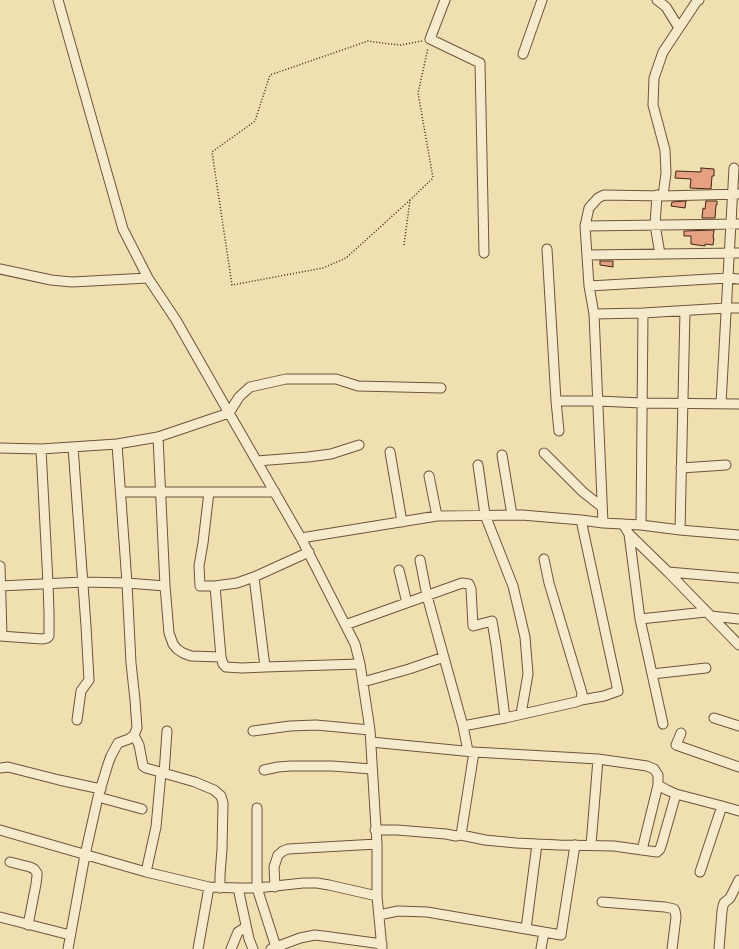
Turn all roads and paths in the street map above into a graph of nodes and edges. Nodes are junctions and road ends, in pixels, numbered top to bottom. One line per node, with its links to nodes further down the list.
1 (58, 0): 24 (street)
2 (445, 0): 7 (street)
3 (542, 0): 8 (street)
4 (657, 0): 6 (street)
5 (699, 0): 6 (street)
6 (679, 28): 11 (street)
7 (430, 39): 12 (path); 12 (path); 19 (street)
8 (523, 54)
9 (734, 168): 10 (street)
10 (735, 194): 11 (street); 13 (street)
11 (660, 196): 14 (street); 15 (street)
12 (410, 200): 16 (path)
13 (735, 224): 14 (street); 18 (street)
14 (655, 225): 15 (street); 21 (street)
15 (585, 226): 22 (street)
16 (404, 245)
17 (547, 249): 34 (street)
18 (729, 252): 20 (street); 21 (street); 25 (street)
19 (484, 253)
20 (739, 253)
21 (660, 254): 22 (street)
22 (587, 255): 27 (street)
23 (0, 269): 24 (street)
24 (148, 278): 40 (street)
25 (728, 278): 26 (street); 27 (street); 28 (street)
26 (739, 279)
27 (589, 286): 32 (street)
28 (726, 308): 29 (street); 30 (street); 38 (street)
29 (739, 308)
30 (684, 311): 31 (street); 36 (street)
31 (643, 313): 32 (street); 37 (street)
32 (594, 314): 35 (street)
33 (441, 388): 40 (street)
34 (556, 401): 35 (street); 41 (street)
35 (598, 401): 37 (street); 60 (street)
36 (683, 403): 37 (street); 38 (street); 54 (street)
37 (642, 404): 68 (street)
38 (721, 404): 39 (street)
39 (739, 404)
40 (229, 413): 42 (street); 51 (street)
41 (559, 431)
42 (158, 437): 43 (street); 57 (street)
43 (118, 444): 45 (street); 56 (street)
44 (359, 445): 51 (street)
45 (73, 447): 47 (street); 81 (street)
46 (0, 448): 47 (street)
47 (41, 449): 82 (street)
48 (390, 452): 65 (street)
49 (544, 453): 60 (street)
50 (502, 455): 62 (street)
51 (257, 461): 59 (street)
52 (478, 465): 61 (street)
53 (726, 465): 54 (street)
54 (681, 468): 69 (street)
55 (429, 476): 63 (street)
56 (121, 492): 57 (street); 83 (street)
57 (161, 492): 58 (street); 85 (street)
58 (210, 492): 59 (street); 86 (street)
59 (275, 492): 72 (street)
60 (602, 507): 66 (street)
61 (485, 515): 62 (street); 63 (street); 103 (street)
62 (512, 515): 64 (street)
63 (437, 516): 65 (street)
64 (580, 520): 66 (street); 102 (street)
65 (402, 522): 72 (street)
66 (603, 524): 67 (street)
67 (624, 524): 68 (street); 70 (street)
68 (641, 525): 69 (street)
69 (680, 530): 71 (street)
70 (629, 534): 78 (street); 90 (street)
71 (739, 535)
72 (302, 538): 73 (street)
73 (309, 552): 79 (street); 92 (street)
74 (544, 559): 102 (street)
75 (420, 560): 87 (street)
76 (0, 566): 84 (street)
77 (399, 570): 88 (street)
78 (668, 572): 80 (street); 89 (street)
79 (254, 577): 86 (street); 98 (street)
80 (739, 578)
81 (83, 582): 82 (street); 83 (street); 106 (street)
82 (48, 583): 84 (street); 93 (street)
83 (127, 583): 85 (street); 114 (street)
84 (1, 586): 93 (street)
85 (164, 586): 95 (street)
86 (215, 586): 95 (street)
87 (427, 596): 88 (street); 96 (street); 104 (street)
88 (407, 603): 92 (street)
89 (708, 614): 90 (street); 91 (street); 94 (street)
90 (640, 619): 100 (street)
91 (739, 619)
92 (345, 626): 97 (street)
93 (1, 636)
94 (739, 645)
95 (221, 657): 98 (street)
96 (444, 657): 101 (street); 108 (street)
97 (360, 664): 98 (street); 101 (street)
98 (265, 667)
99 (706, 668): 100 (street)
100 (652, 674): 107 (street)
101 (363, 682): 110 (street)
102 (581, 700): 103 (street)
103 (521, 714): 104 (street)
104 (505, 718): 108 (street)
105 (714, 718): 109 (street)
106 (77, 720)
107 (663, 724)
108 (464, 726): 116 (street)
109 (739, 726)
110 (370, 730): 112 (street); 115 (street)
111 (167, 731): 122 (street)
112 (253, 731)
113 (681, 733): 118 (street)
114 (134, 735): 122 (street); 124 (street)
115 (371, 742): 116 (street); 120 (street)
116 (471, 752): 117 (street); 132 (street)
117 (598, 759): 123 (street); 136 (street)
118 (739, 767)
119 (0, 768): 124 (street)
120 (372, 769): 121 (street); 131 (street)
121 (264, 770)
122 (163, 773): 140 (street); 145 (street)
123 (658, 785): 125 (street); 137 (street)
124 (100, 793): 128 (street); 138 (street)
125 (676, 794): 126 (street); 137 (street)
126 (722, 806): 129 (street); 141 (street)
127 (257, 808): 147 (street)
128 (142, 809)
129 (739, 811)
130 (0, 830): 138 (street)
131 (376, 830): 132 (street); 133 (street)
132 (461, 835): 134 (street)
133 (377, 844): 144 (street); 148 (street)
134 (537, 844): 135 (street); 154 (street)
135 (575, 845): 136 (street); 155 (street)
136 (591, 845): 137 (street)
137 (642, 850)
138 (85, 855): 140 (street); 156 (street)
139 (10, 862): 152 (street)
140 (146, 872): 143 (street)
141 (700, 872)
142 (739, 880): 165 (street)
143 (209, 887): 145 (street); 160 (street)
144 (275, 887): 147 (street); 148 (street)
145 (220, 888): 146 (street)
146 (238, 888): 147 (street); 153 (street)
147 (257, 888): 158 (street)
148 (377, 896): 150 (street)
149 (602, 902): 164 (street)
150 (379, 915): 154 (street); 157 (street)
151 (0, 917): 152 (street)
152 (28, 925): 156 (street)
153 (246, 927): 161 (street); 162 (street)
154 (526, 929): 155 (street)
155 (544, 932): 163 (street)
156 (70, 935): 159 (street)
157 (382, 946): 158 (street)
158 (274, 948)
159 (68, 949)
160 (198, 949)
161 (231, 949)
162 (252, 949)
163 (541, 949)
164 (672, 949)
165 (719, 949)

